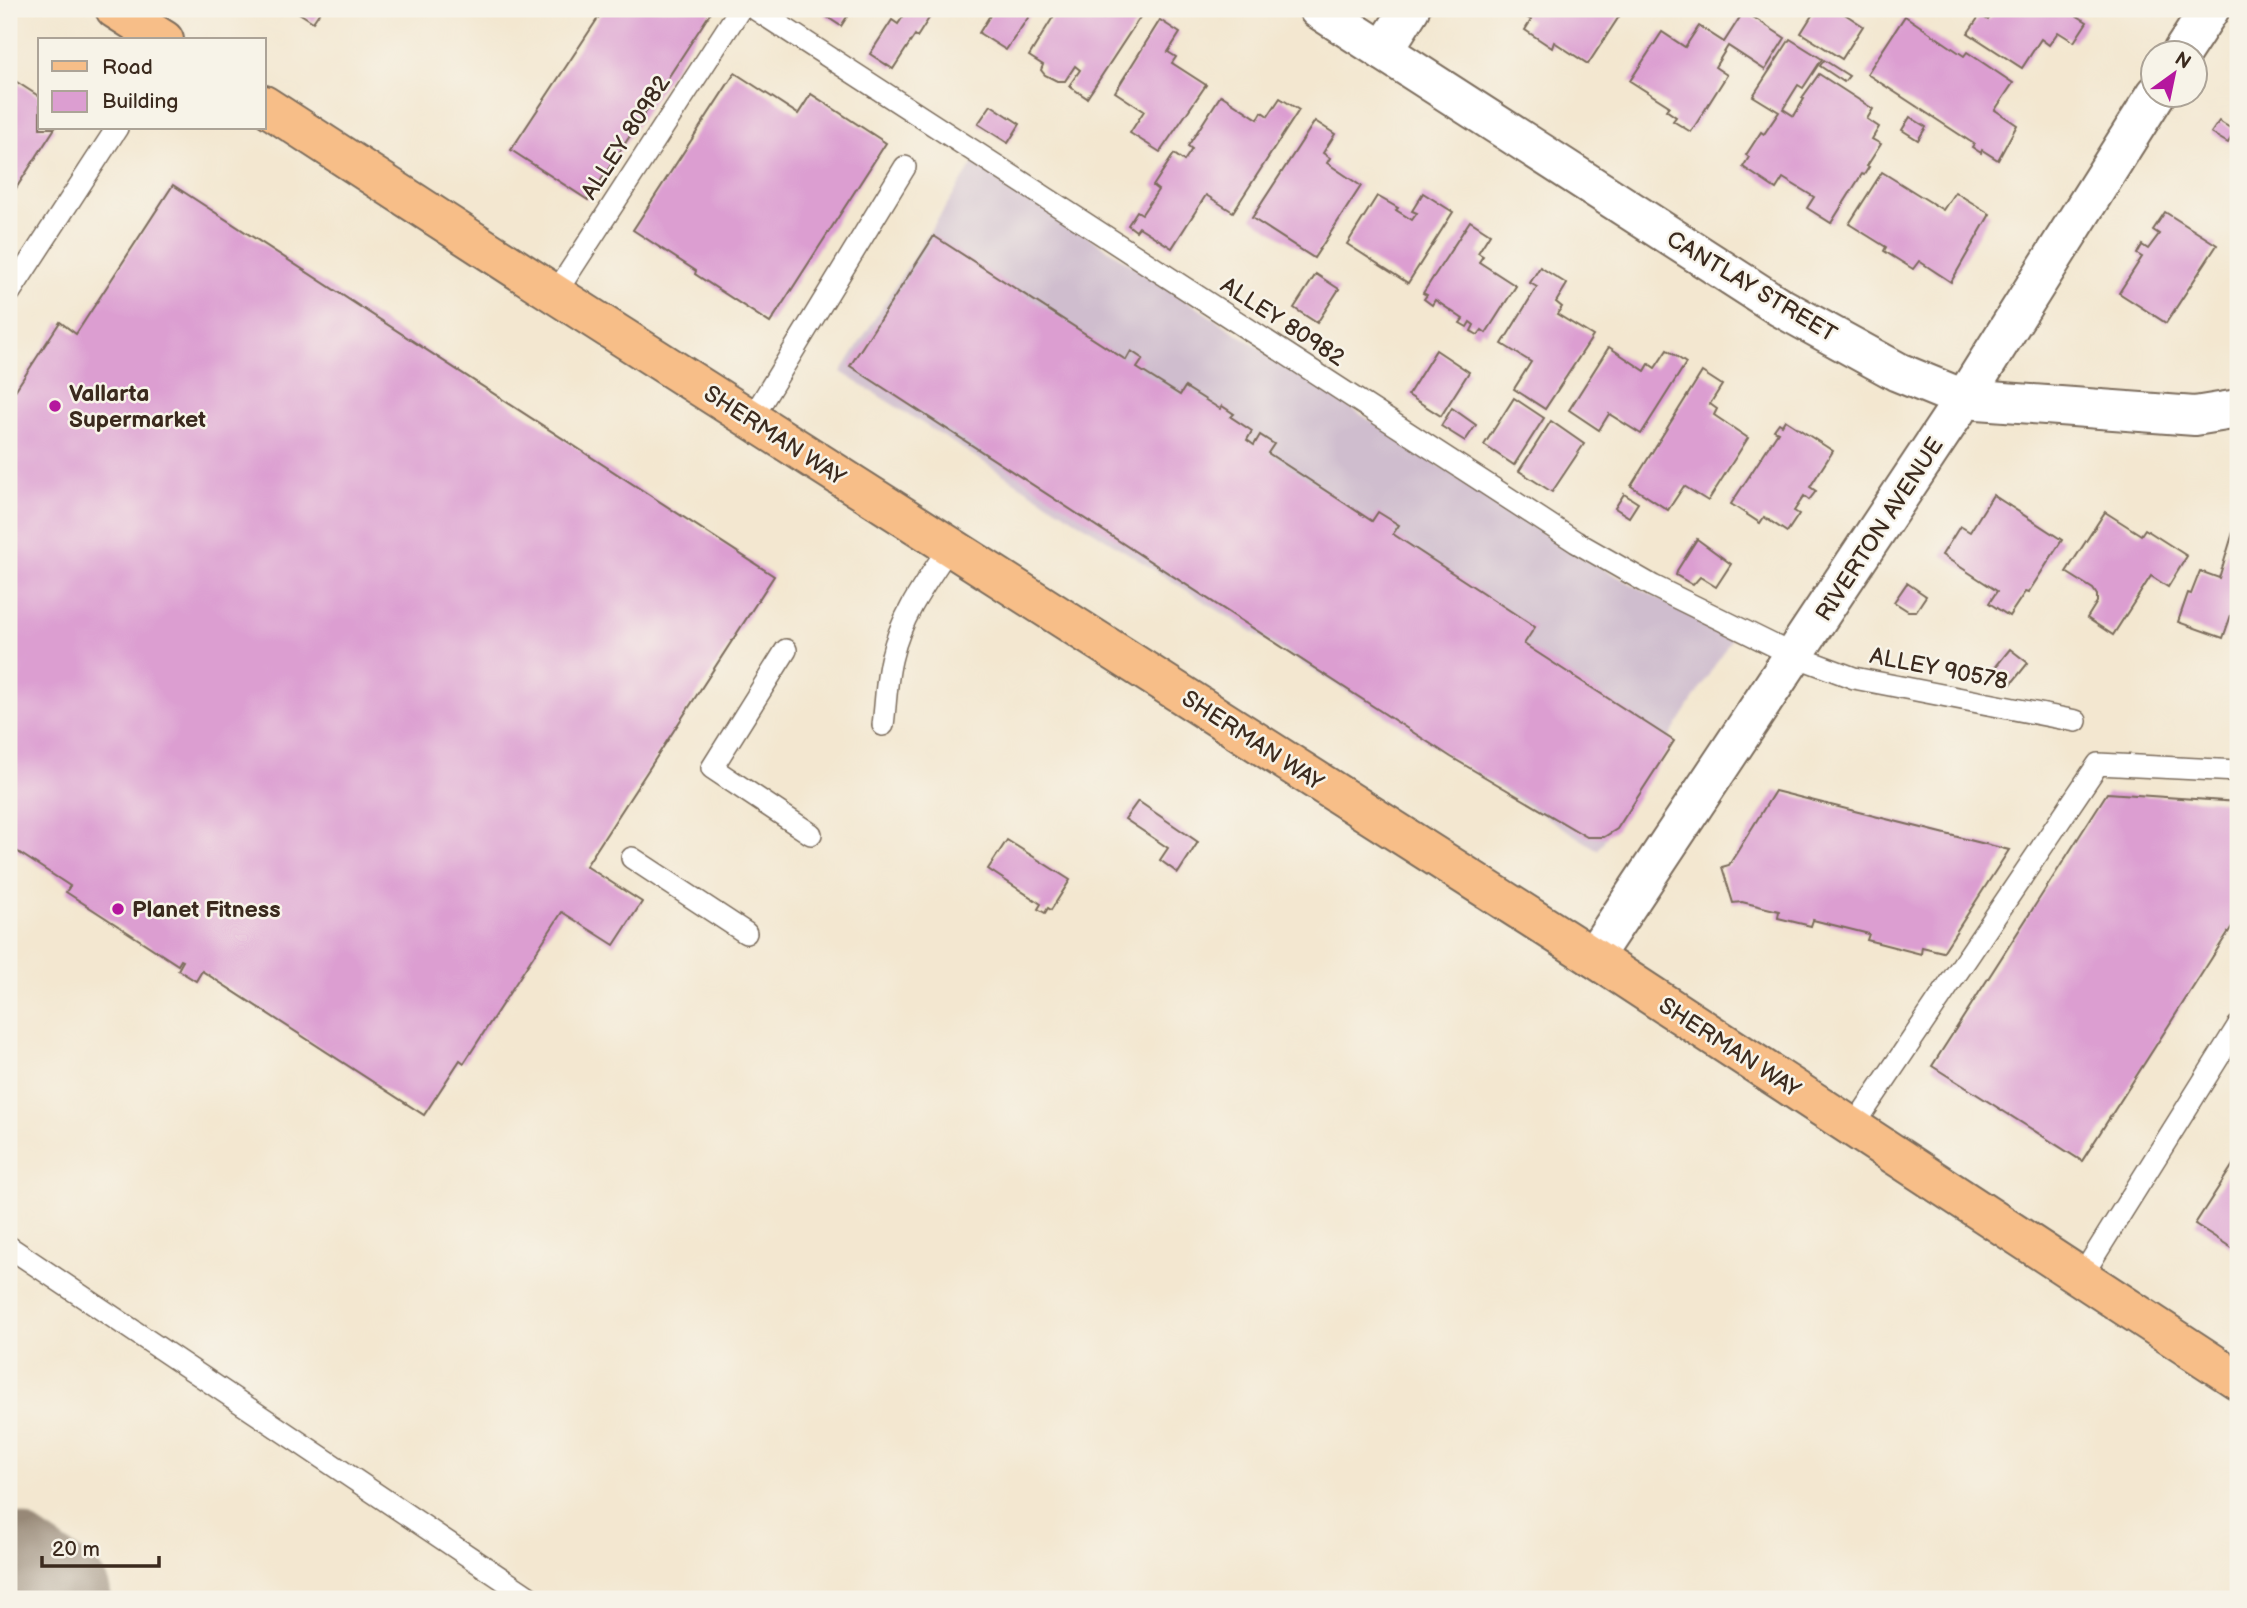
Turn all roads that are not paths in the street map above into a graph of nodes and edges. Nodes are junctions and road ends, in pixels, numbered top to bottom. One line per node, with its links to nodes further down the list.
1 (115, 9): 7 (main road)
2 (740, 9): 15 (lane, ALLEY 80982)
3 (755, 9): 21 (lane, ALLEY 80982)
4 (1318, 9): 9 (street, CANTLAY STREET)
5 (1410, 9): 9 (street)
6 (2210, 9): 8 (street)
7 (161, 38)
8 (2191, 38)
9 (1383, 51): 16 (street, CANTLAY STREET)
10 (266, 106): 15 (main road, SHERMAN WAY)
11 (2147, 108): 16 (street, RIVERTON AVENUE)
12 (116, 130): 14 (lane)
13 (905, 167): 18 (lane)
14 (10, 292)
15 (555, 295): 18 (main road, SHERMAN WAY)
16 (1964, 399): 17 (street, CANTLAY STREET); 21 (street, RIVERTON AVENUE)
17 (2238, 409)
18 (751, 420): 19 (main road, SHERMAN WAY)
19 (950, 546): 23 (lane); 28 (main road, SHERMAN WAY)
20 (786, 650): 25 (lane)
21 (1795, 656): 22 (lane, ALLEY 90578); 28 (street, RIVERTON AVENUE)
22 (2076, 721)
23 (883, 725)
24 (2238, 771): 30 (lane)
25 (811, 834)
26 (632, 858): 27 (lane)
27 (746, 933)
28 (1593, 957): 30 (main road, SHERMAN WAY)
29 (2238, 1026): 32 (lane)
30 (1853, 1127): 32 (main road, SHERMAN WAY)
31 (9, 1247): 34 (lane)
32 (2081, 1277): 33 (main road, SHERMAN WAY)
33 (2238, 1380)
34 (532, 1599)

